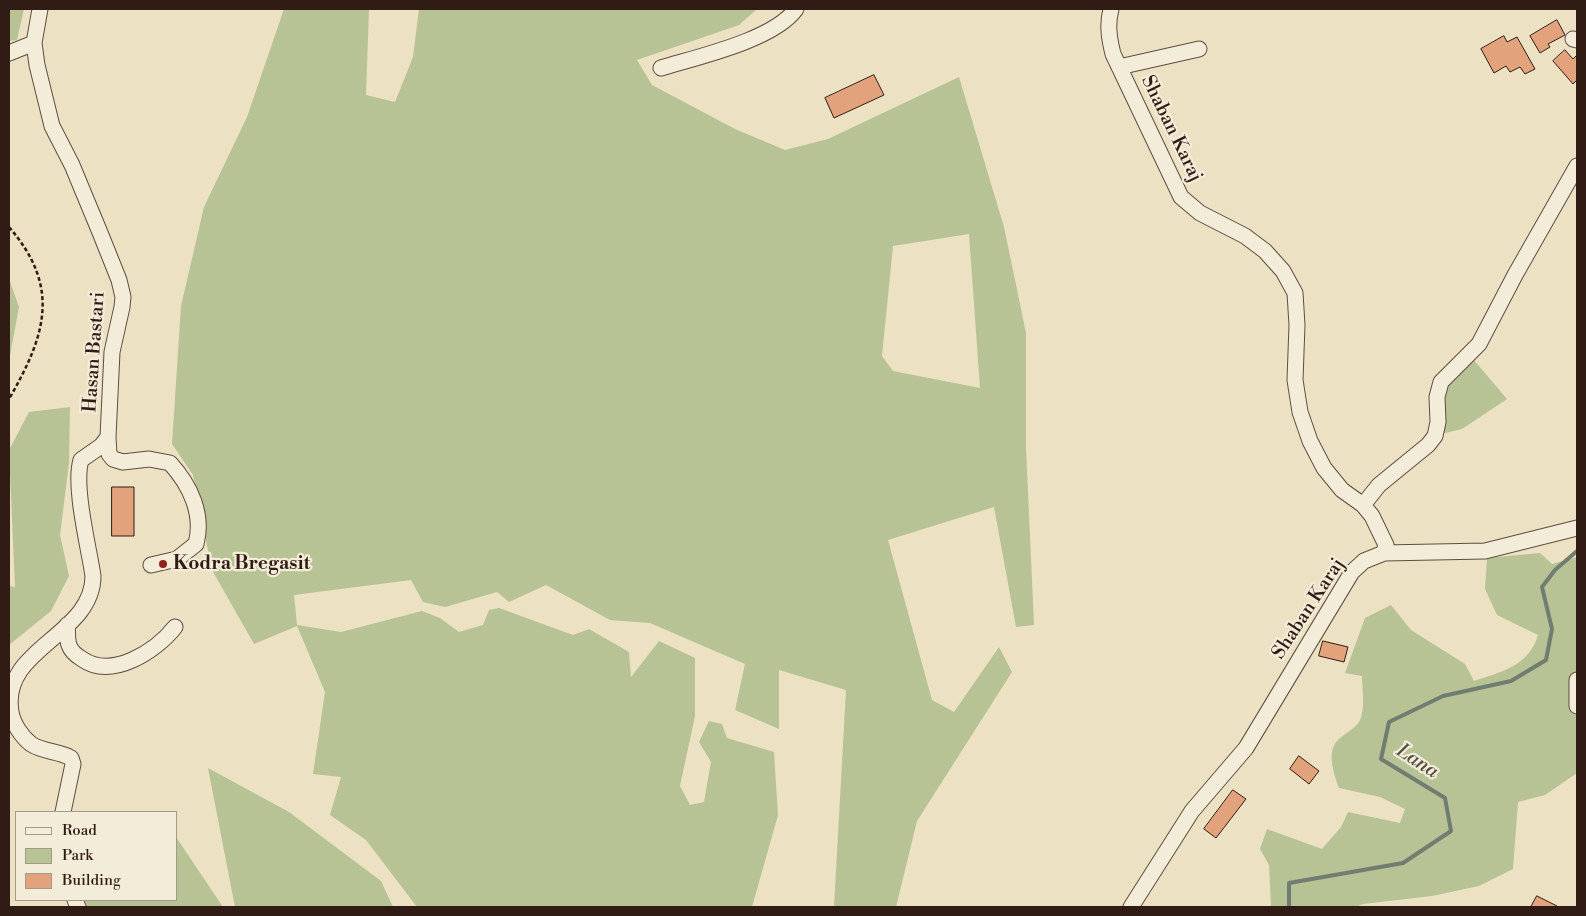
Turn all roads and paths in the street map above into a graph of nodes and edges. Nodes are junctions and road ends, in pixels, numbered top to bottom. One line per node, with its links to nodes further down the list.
1 (40, 9): 4 (street, Hasan Bastari)
2 (796, 9): 8 (street)
3 (1111, 9): 7 (street, Shaban Karaj)
4 (34, 43): 6 (street); 12 (street, Hasan Bastari)
5 (1199, 49): 7 (street)
6 (9, 53)
7 (1119, 67): 13 (street, Shaban Karaj)
8 (661, 68)
9 (1577, 166): 13 (street)
10 (9, 227): 11 (path)
11 (9, 399)
12 (108, 437): 16 (street); 17 (street, Hasan Bastari)
13 (1363, 505): 15 (street, Shaban Karaj)
14 (1577, 528): 15 (street)
15 (1384, 553): 22 (street, Shaban Karaj)
16 (151, 565)
17 (67, 625): 18 (street); 21 (street, Hasan Bastari)
18 (174, 627)
19 (1577, 680): 20 (street)
20 (1577, 706)
21 (63, 811)
22 (1131, 907)

